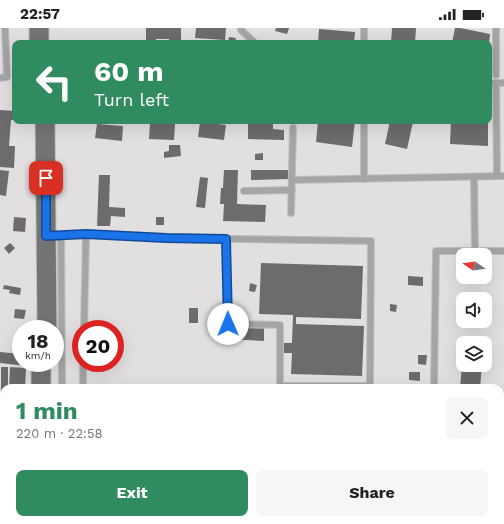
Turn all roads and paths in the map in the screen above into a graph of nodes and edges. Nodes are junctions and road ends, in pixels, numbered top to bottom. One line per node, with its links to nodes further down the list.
1 (5, 28): 12 (lane)
2 (39, 28): 7 (main road)
3 (45, 28): 8 (main road)
4 (241, 28): 9 (lane)
5 (364, 28): 10 (lane)
6 (496, 28): 11 (lane)
7 (40, 40)
8 (45, 40)
9 (252, 40)
10 (364, 40)
11 (496, 75)
12 (0, 78)
13 (492, 83): 14 (lane)
14 (496, 83): 15 (lane); 20 (lane)
15 (504, 83)
16 (40, 124): 35 (main road)
17 (45, 124): 29 (main road)
18 (364, 124): 23 (lane)
19 (293, 128): 24 (lane)
20 (497, 176): 21 (lane); 22 (lane)
21 (504, 176)
22 (474, 177): 23 (lane); 31 (lane)
23 (364, 179): 24 (lane)
24 (292, 180): 25 (lane)
25 (292, 190): 26 (lane); 27 (lane)
26 (244, 192)
27 (291, 213)
28 (86, 234): 29 (lane); 30 (lane); 37 (lane)
29 (54, 236): 36 (main road); 43 (lane)
30 (226, 239): 45 (lane); 46 (lane)
31 (475, 248)
32 (456, 251): 47 (lane)
33 (492, 251): 34 (lane)
34 (504, 251)
35 (41, 320)
36 (48, 320)
37 (84, 320)
38 (41, 372): 41 (main road)
39 (47, 372): 42 (main road)
40 (83, 372): 44 (lane)
41 (41, 384)
42 (47, 384)
43 (62, 384)
44 (83, 384)
45 (280, 384)
46 (370, 384)
47 (434, 384)

